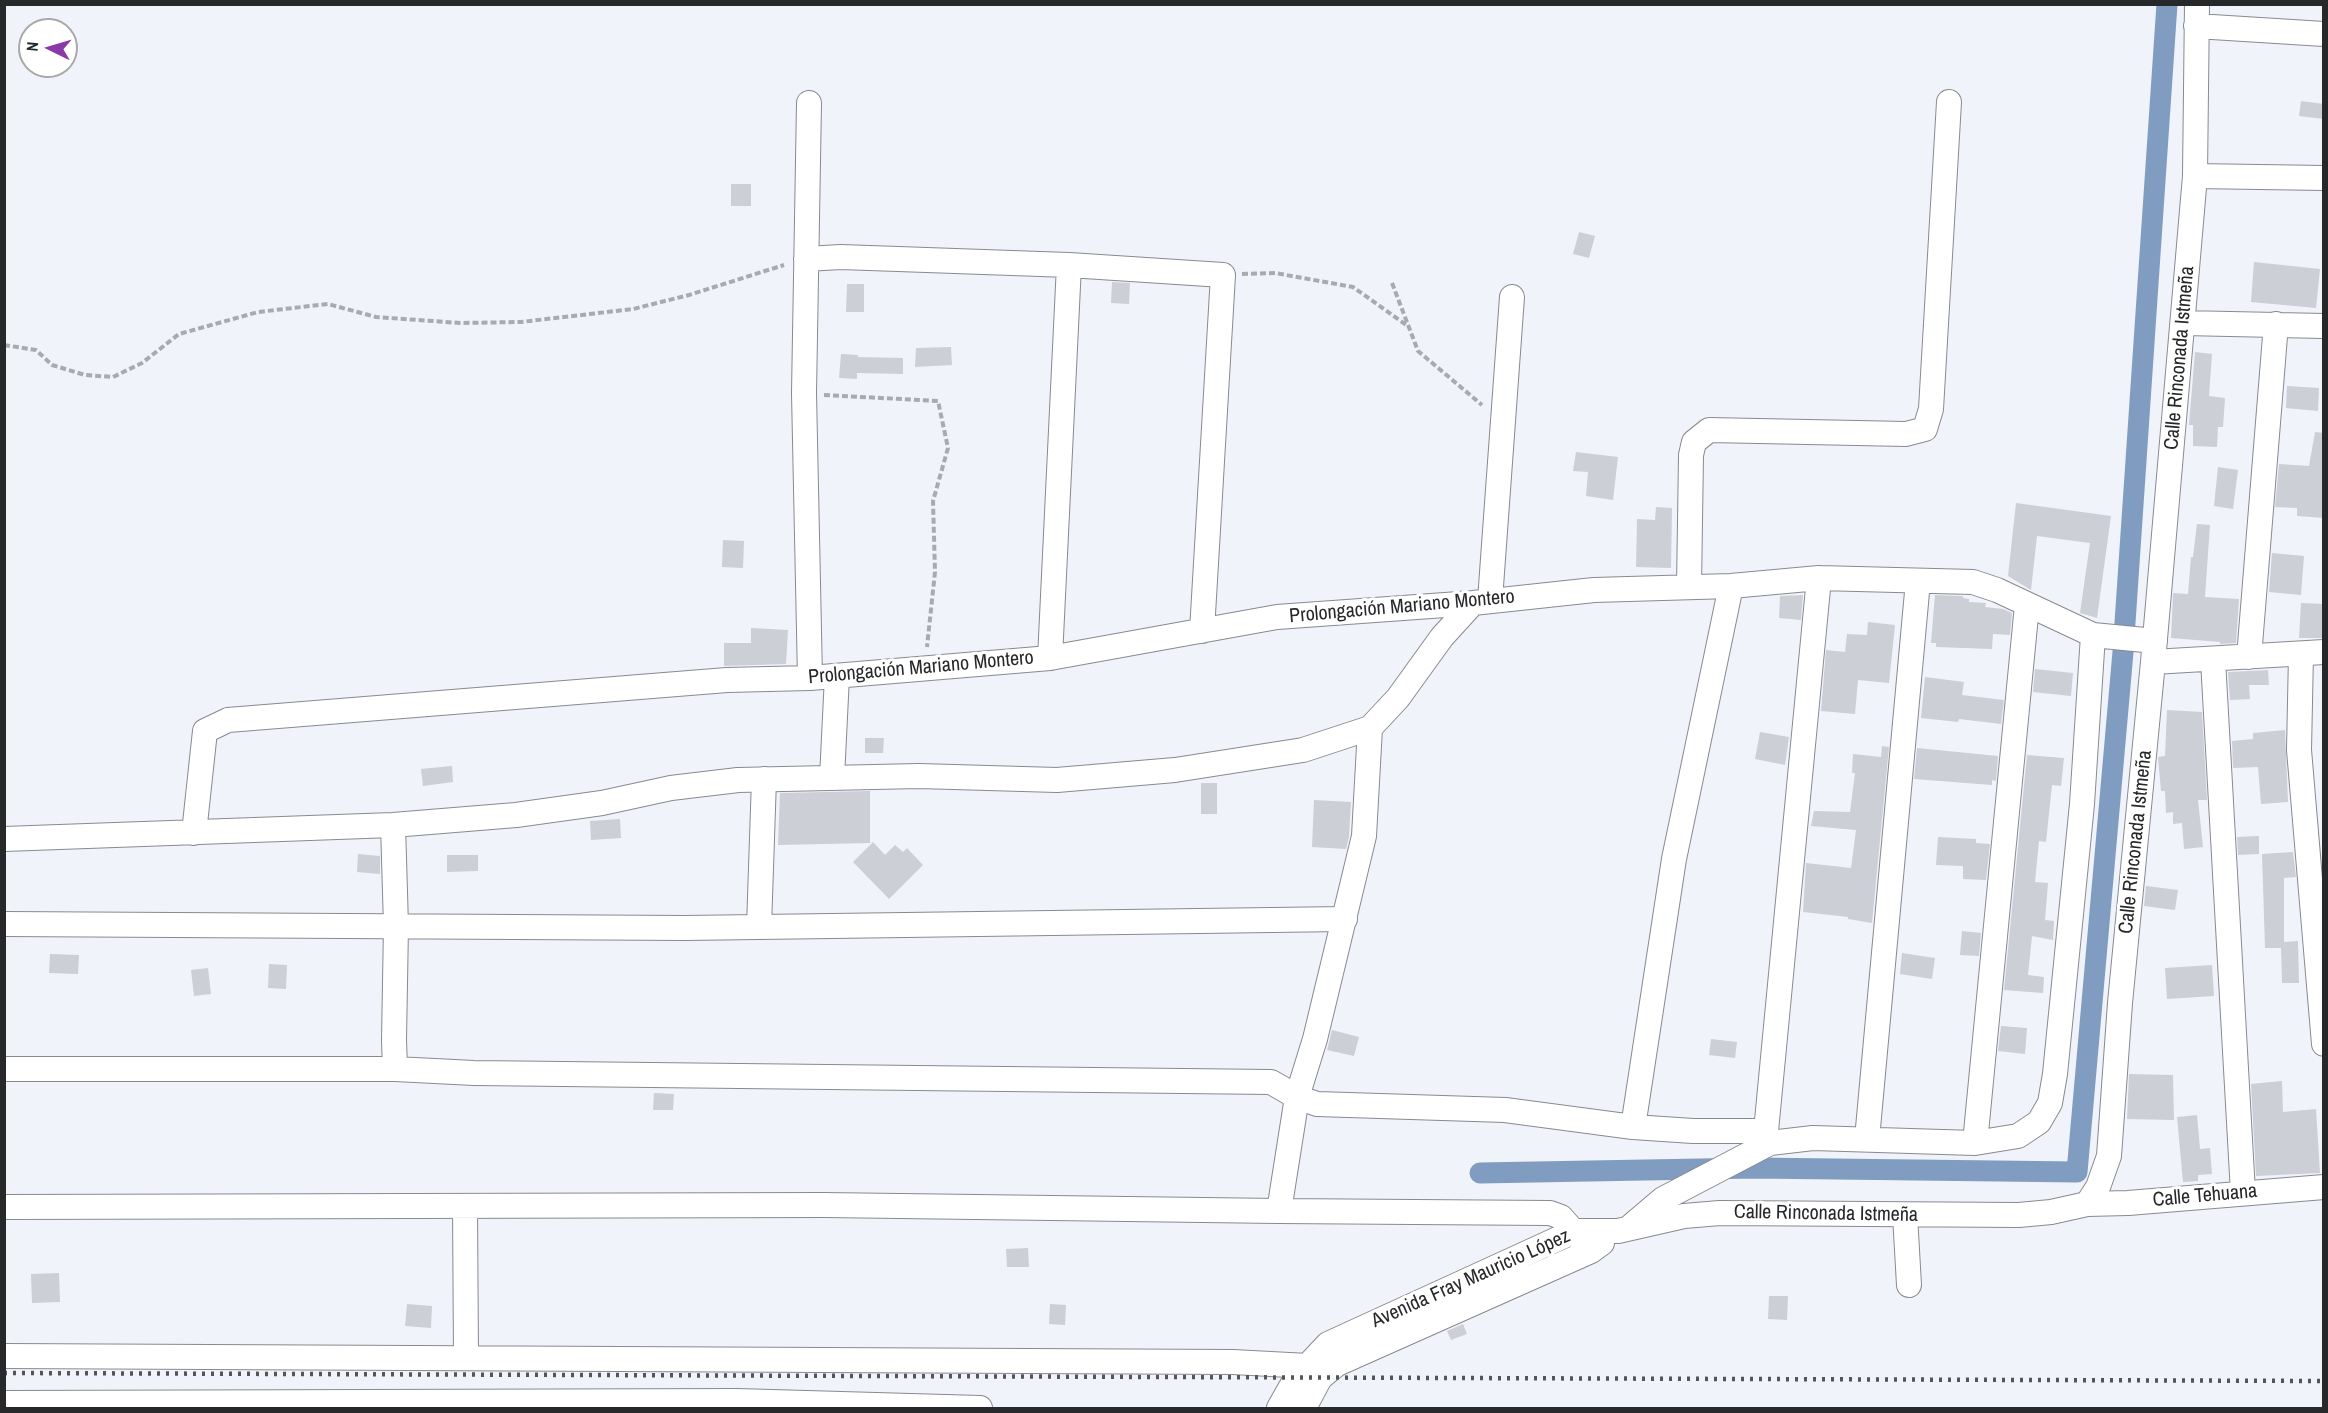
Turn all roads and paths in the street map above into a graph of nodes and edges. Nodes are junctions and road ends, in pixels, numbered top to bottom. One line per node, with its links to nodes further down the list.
1 (2197, 15): 2 (street); 5 (street, Calle Rinconada Istmeña)
2 (2324, 34)
3 (1949, 102): 22 (street)
4 (809, 103): 7 (street)
5 (2195, 176): 6 (street); 12 (street, Calle Rinconada Istmeña)
6 (2324, 178)
7 (806, 260): 8 (street); 16 (path); 17 (street)
8 (1069, 265): 9 (street); 29 (street)
9 (1223, 275): 15 (path); 25 (street)
10 (1392, 283): 15 (path)
11 (1512, 297): 18 (street)
12 (2183, 323): 13 (street); 27 (street, Calle Rinconada Istmeña)
13 (2276, 324): 14 (street); 30 (street)
14 (2324, 326)
15 (1409, 327): 18 (path)
16 (4, 345)
17 (804, 393): 32 (path); 34 (street)
18 (1503, 423): 23 (street)
19 (1819, 578): 20 (street, Prolongación Mariano Montero); 21 (street, Prolongación Mariano Montero); 51 (street)
20 (1918, 581): 24 (street, Prolongación Mariano Montero); 50 (street)
21 (1731, 586): 22 (street, Prolongación Mariano Montero); 49 (street)
22 (1689, 587): 23 (street, Prolongación Mariano Montero)
23 (1481, 602): 25 (street, Prolongación Mariano Montero); 35 (street)
24 (2027, 605): 26 (street, Prolongación Mariano Montero); 52 (street)
25 (1202, 631): 29 (street, Prolongación Mariano Montero)
26 (2099, 636): 27 (street, Prolongación Mariano Montero); 52 (street)
27 (2147, 648): 31 (street, Prolongación Mariano Montero); 55 (street, Calle Rinconada Istmeña)
28 (2312, 653): 30 (street, Prolongación Mariano Montero); 45 (street)
29 (1050, 657): 32 (street, Prolongación Mariano Montero)
30 (2249, 657): 31 (street, Prolongación Mariano Montero)
31 (2213, 660): 54 (street)
32 (925, 669): 33 (street, Prolongación Mariano Montero)
33 (837, 676): 34 (street, Prolongación Mariano Montero); 36 (street)
34 (810, 678): 39 (street, Prolongación Mariano Montero)
35 (1370, 728): 36 (street); 41 (street)
36 (832, 778): 37 (street)
37 (764, 779): 38 (street); 44 (street)
38 (393, 825): 39 (street); 43 (street)
39 (194, 832): 40 (street)
40 (4, 839)
41 (1345, 919): 44 (street); 48 (street)
42 (4, 924): 43 (street)
43 (396, 926): 44 (street); 47 (street)
44 (759, 927)
45 (2324, 1044)
46 (4, 1069): 47 (street)
47 (395, 1069): 48 (street)
48 (1297, 1097): 49 (street); 58 (street)
49 (1633, 1127): 51 (street)
50 (1867, 1139): 51 (street); 52 (street)
51 (1762, 1142): 60 (street)
52 (1976, 1143)
53 (2324, 1187): 54 (street, Calle Tehuana)
54 (2243, 1193): 55 (street, Calle Tehuana)
55 (2087, 1204): 59 (street, Calle Rinconada Istmeña)
56 (465, 1206): 57 (street); 58 (street); 65 (street)
57 (4, 1207)
58 (1279, 1211): 61 (street)
59 (1905, 1215): 60 (street, Calle Rinconada Istmeña); 63 (street)
60 (1623, 1230): 61 (street, Avenida Fray Mauricio López); 62 (street, Avenida Fray Mauricio López)
61 (1575, 1231): 62 (street); 66 (street, Avenida Fray Mauricio López)
62 (1591, 1251): 66 (street, Avenida Fray Mauricio López)
63 (1909, 1285)
64 (4, 1356): 65 (street)
65 (466, 1357): 66 (street)
66 (1318, 1368): 69 (street, Avenida Fray Mauricio López); 70 (street, Avenida Fray Mauricio López)
67 (4, 1403): 68 (street)
68 (980, 1408)
69 (1279, 1408)
70 (1304, 1408)

